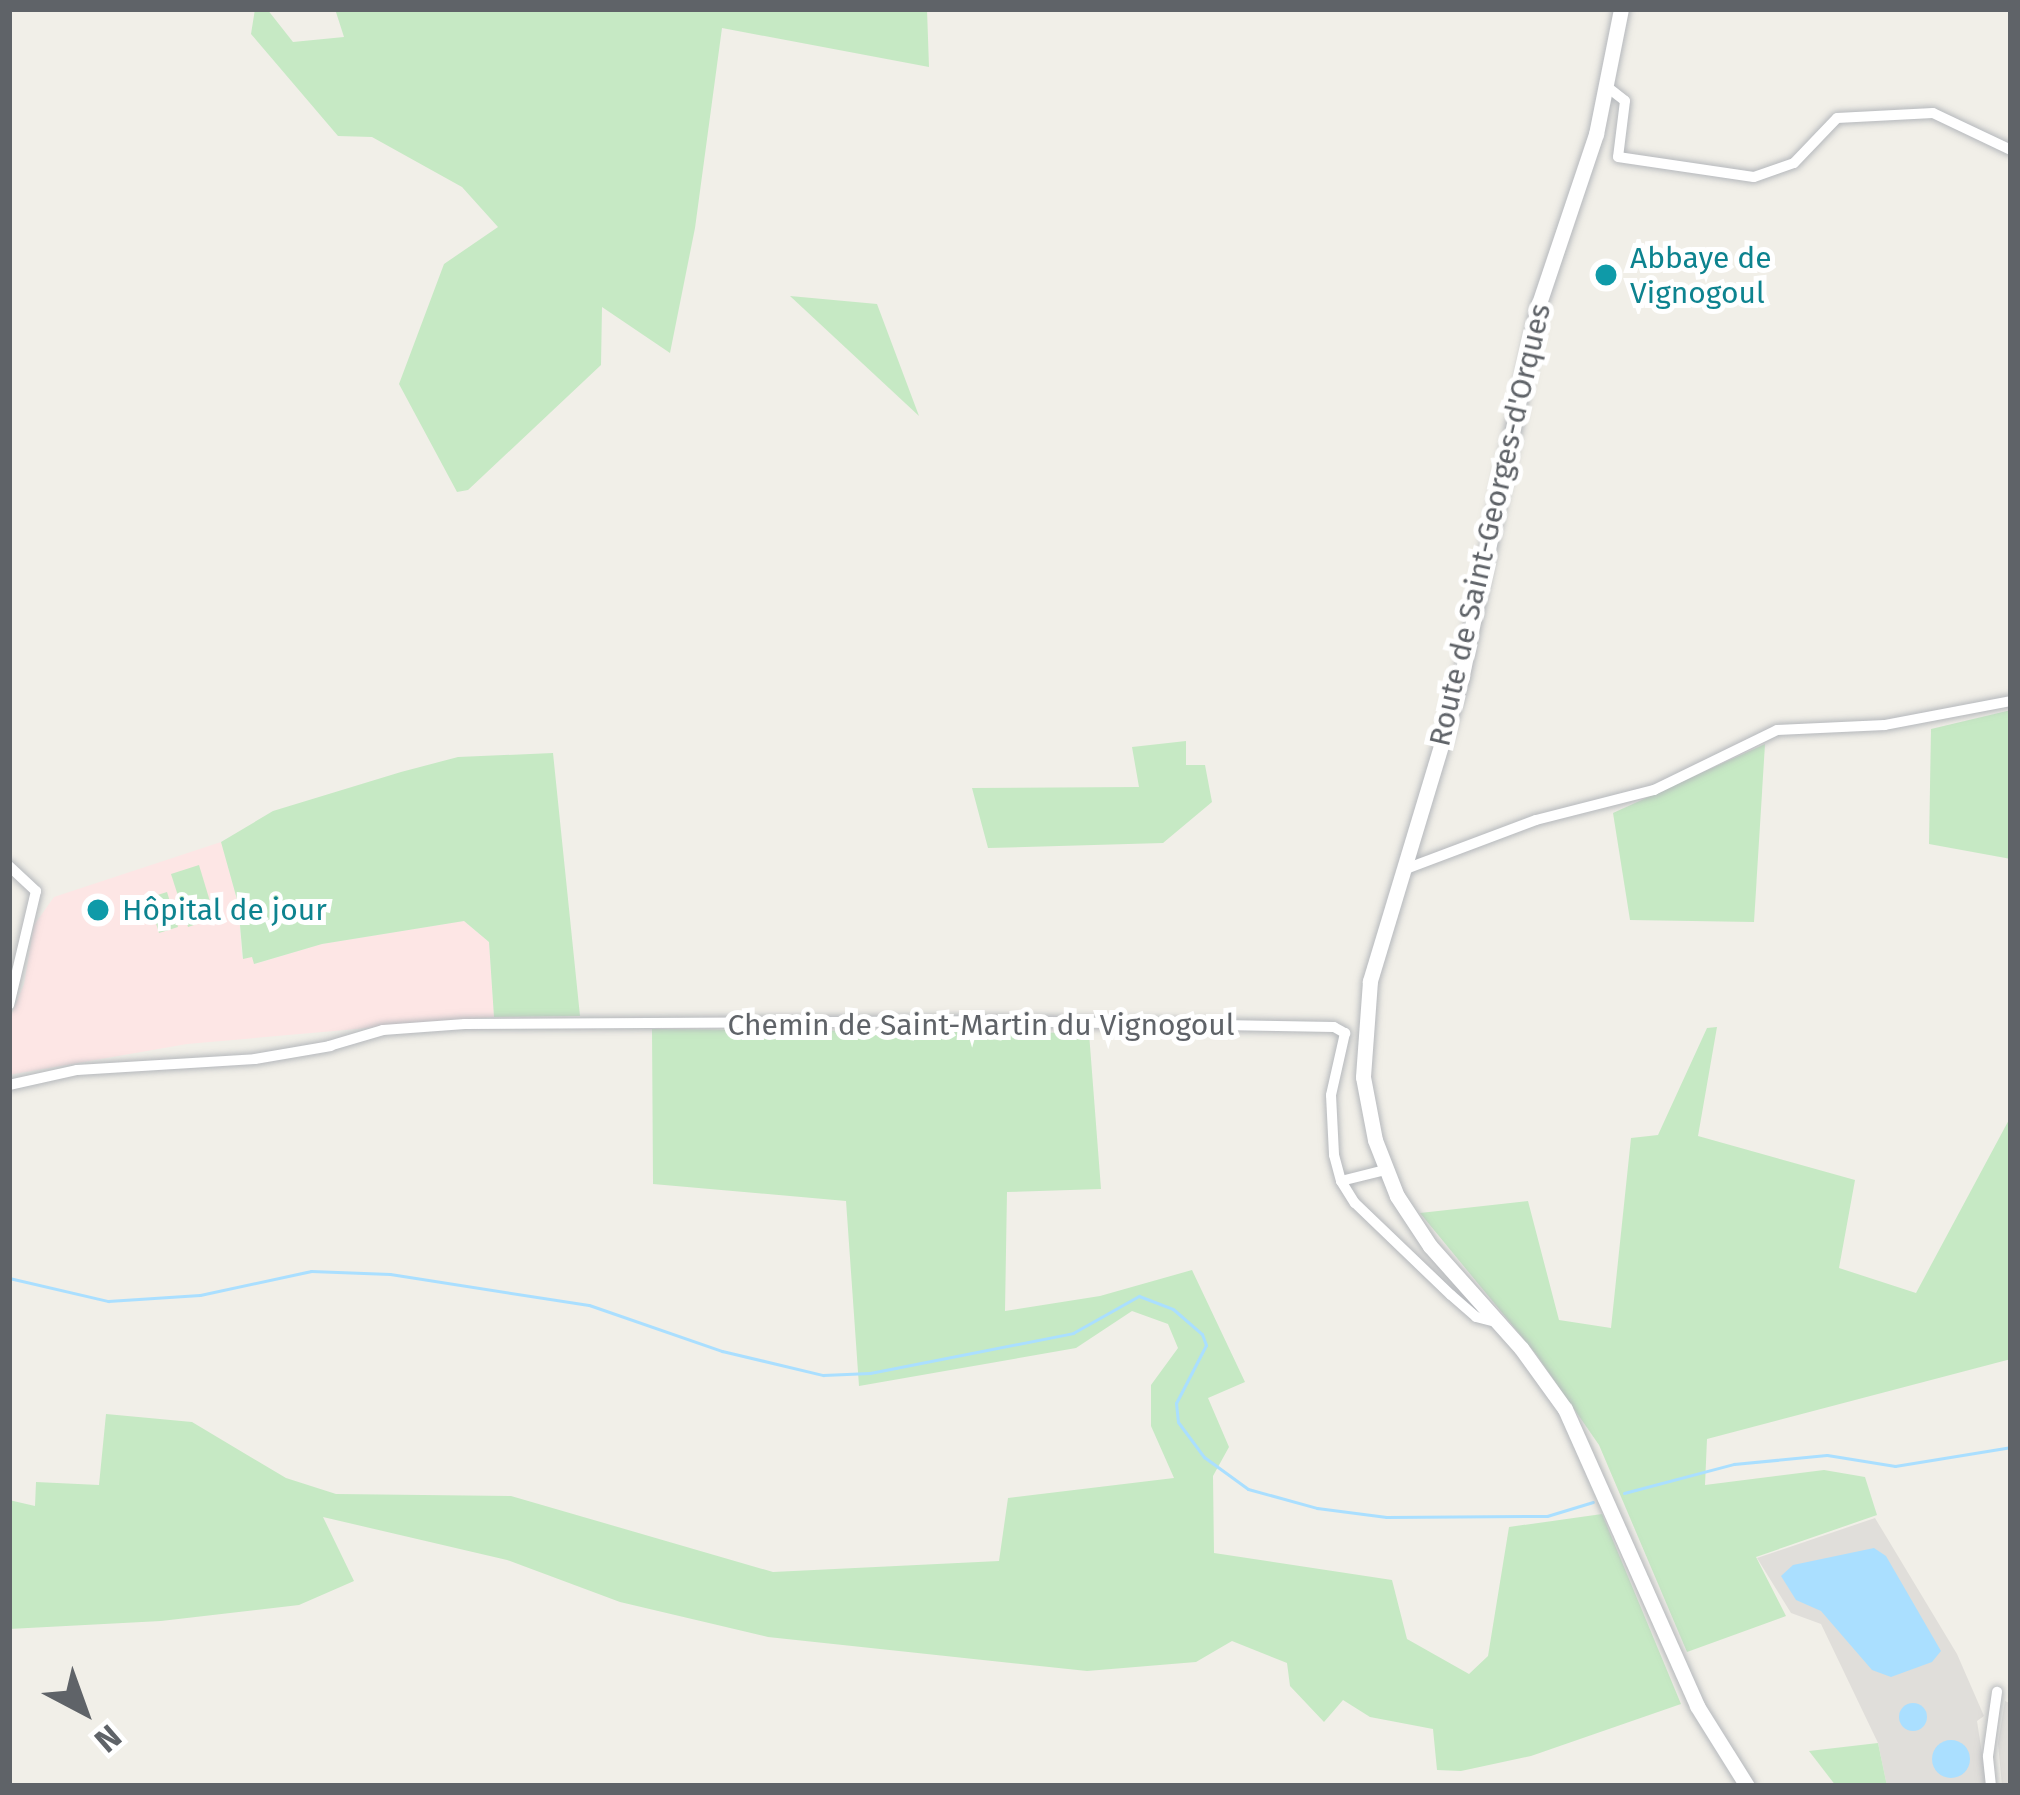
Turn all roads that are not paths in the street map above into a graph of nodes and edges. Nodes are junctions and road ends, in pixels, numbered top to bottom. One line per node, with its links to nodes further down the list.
1 (1621, 9): 2 (street, Route de Saint-Georges-d'Orques)
2 (1606, 86): 3 (street); 6 (street, Route de Saint-Georges-d'Orques)
3 (2011, 150)
4 (2011, 701): 6 (street)
5 (9, 866): 7 (street)
6 (1402, 870): 9 (street, Route de Saint-Georges-d'Orques)
7 (9, 1005)
8 (9, 1085): 10 (street, Chemin de Saint-Martin du Vignogoul)
9 (1385, 1170): 10 (street); 11 (street, Route de Saint-Georges-d'Orques)
10 (1341, 1181): 11 (street)
11 (1497, 1322): 13 (street, Route de Saint-Georges-d'Orques)
12 (1997, 1692): 14 (street)
13 (1747, 1786)
14 (1991, 1786)

